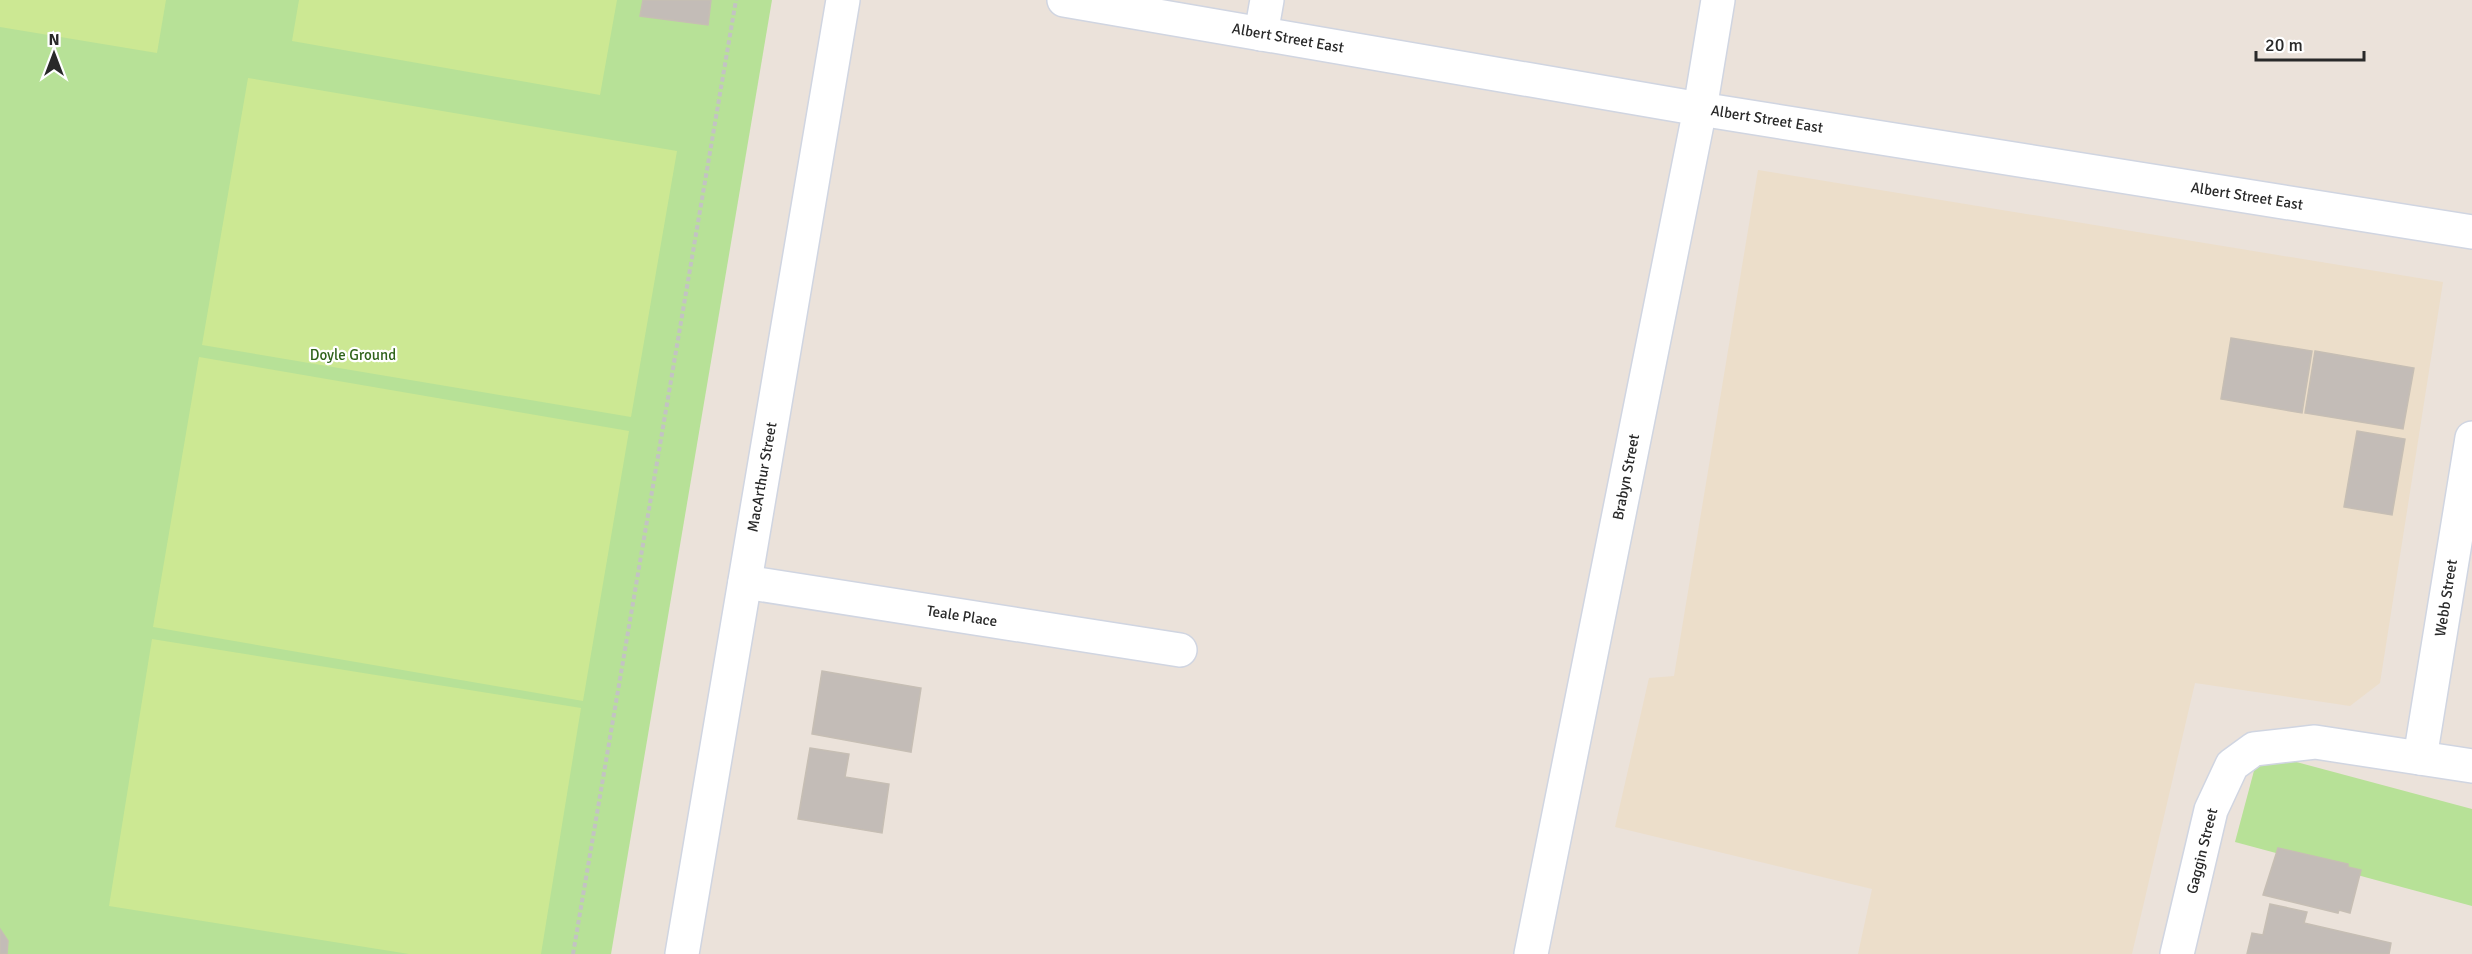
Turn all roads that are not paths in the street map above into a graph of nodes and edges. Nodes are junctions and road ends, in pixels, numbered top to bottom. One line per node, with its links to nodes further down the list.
1 (843, 0): 9 (street, MacArthur Street)
2 (1064, 0): 5 (street, Albert Street East)
3 (1267, 0): 5 (street)
4 (1718, 0): 6 (street, Brabyn Street)
5 (1261, 34): 6 (street, Albert Street East)
6 (1700, 109): 7 (street, Albert Street East); 14 (street, Brabyn Street)
7 (2472, 232)
8 (2472, 438): 11 (street, Webb Street)
9 (745, 582): 10 (street, Teale Place); 13 (street, MacArthur Street)
10 (1180, 650)
11 (2420, 758): 12 (street, Gaggin Street); 15 (street, Gaggin Street)
12 (2472, 766)
13 (682, 954)
14 (1531, 954)
15 (2177, 954)

